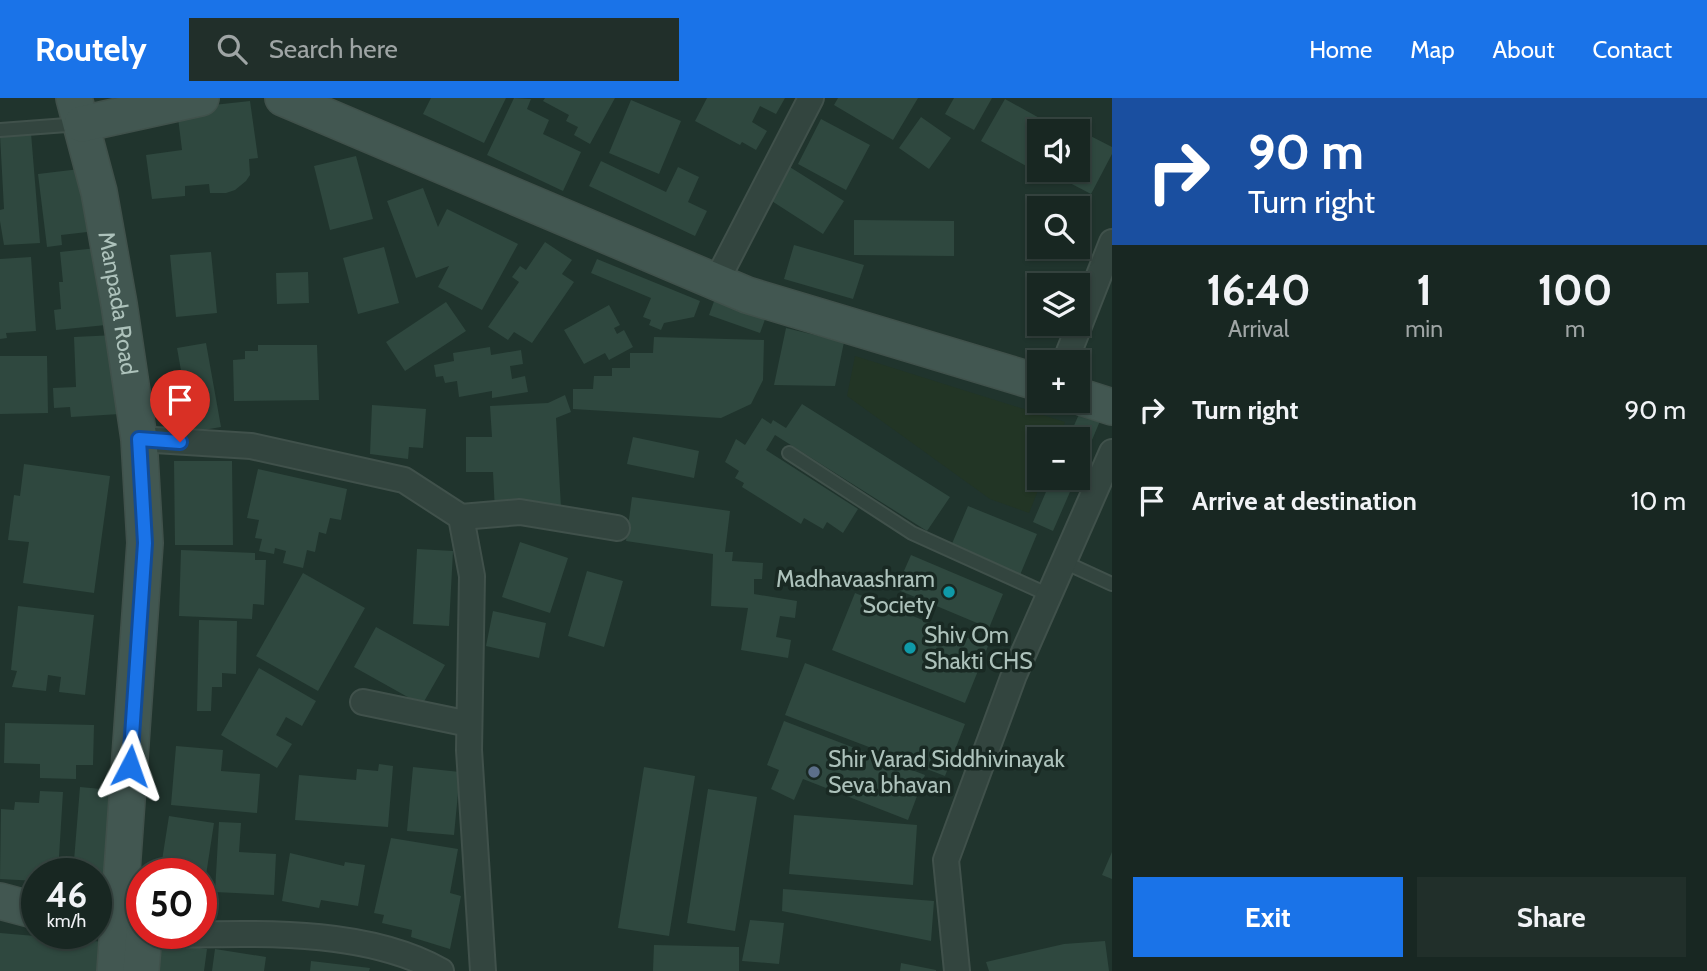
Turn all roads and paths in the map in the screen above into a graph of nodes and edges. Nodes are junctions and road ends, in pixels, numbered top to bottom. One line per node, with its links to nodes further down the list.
1 (201, 98): 5 (main road)
2 (283, 98): 4 (main road)
3 (811, 98): 8 (street)
4 (326, 106): 8 (main road)
5 (90, 109): 6 (lane); 13 (main road, Manpada Road)
6 (0, 130)
7 (1112, 242): 9 (street)
8 (716, 282): 10 (main road)
9 (1070, 350)
10 (1027, 379)
11 (1090, 400): 12 (main road)
12 (1112, 407)
13 (148, 440): 16 (street); 23 (main road, Manpada Road); 24 (main road, Manpada Road)
14 (1112, 452): 18 (street)
15 (789, 453): 20 (lane)
16 (461, 517): 17 (street); 22 (street)
17 (617, 528)
18 (1064, 562): 19 (lane); 20 (street)
19 (1112, 584)
20 (1049, 595): 34 (street)
21 (363, 702): 22 (street)
22 (469, 724): 33 (street)
23 (130, 858)
24 (148, 858)
25 (0, 901): 26 (main road)
26 (21, 907)
27 (126, 932): 30 (main road, Manpada Road)
28 (217, 934): 32 (street)
29 (133, 949): 31 (main road, Manpada Road)
30 (115, 971)
31 (141, 971)
32 (441, 971)
33 (483, 971)
34 (957, 971)

